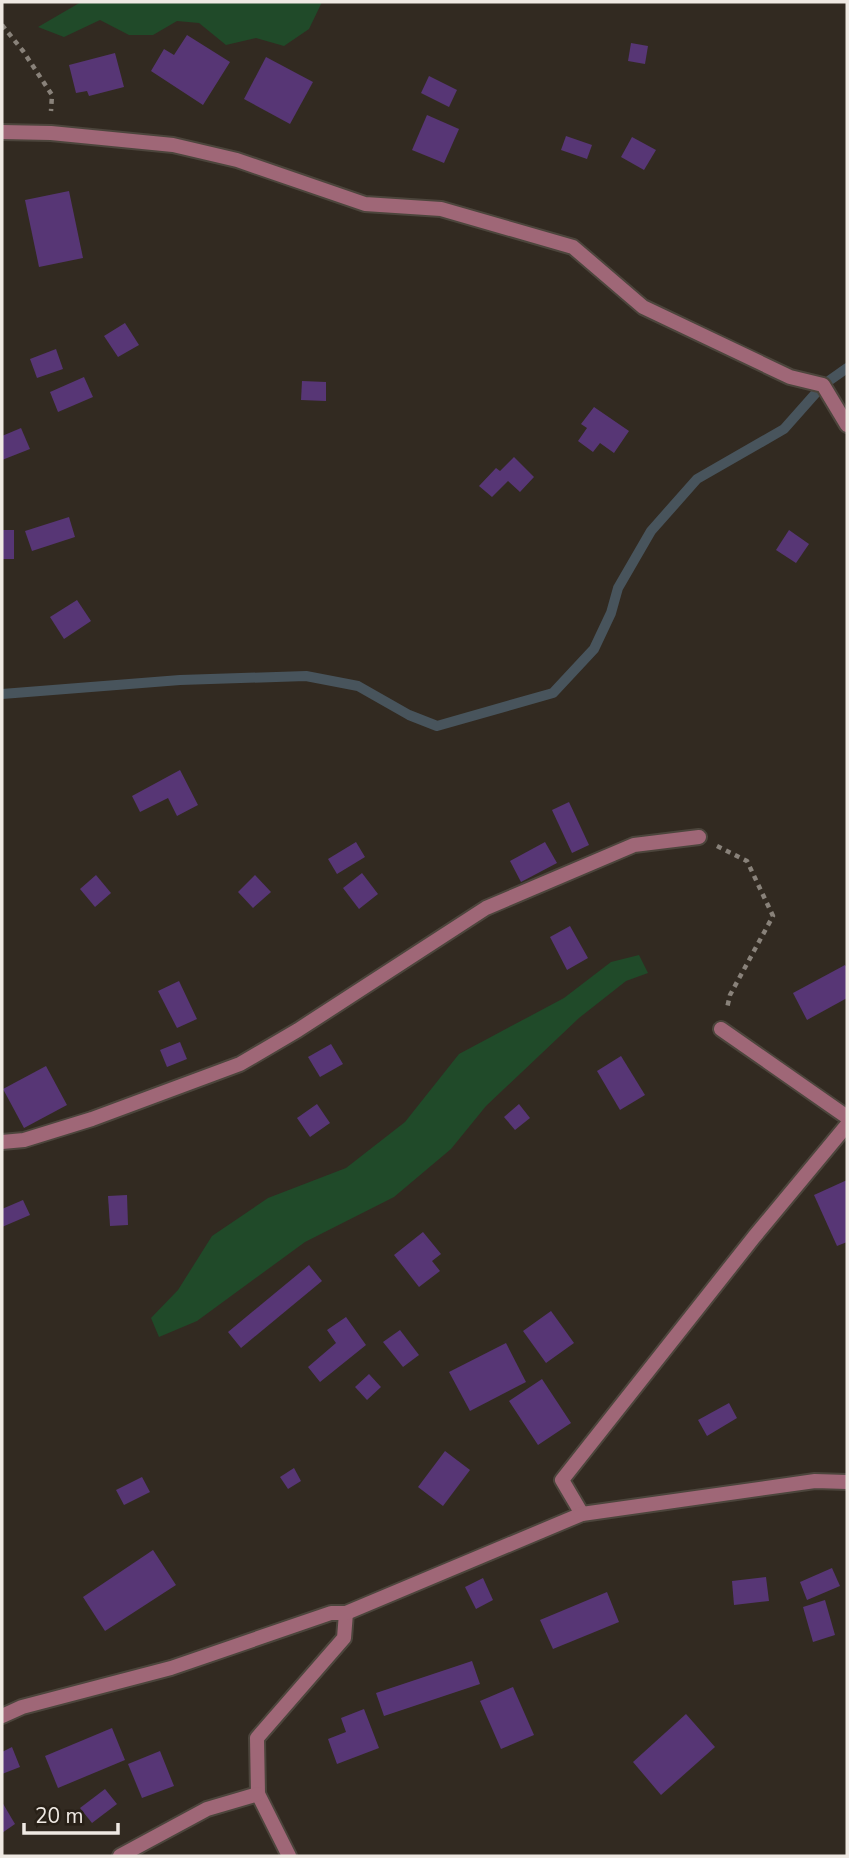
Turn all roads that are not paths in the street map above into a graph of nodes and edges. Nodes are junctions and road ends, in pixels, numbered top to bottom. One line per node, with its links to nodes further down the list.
1 (2, 132): 2 (street)
2 (847, 425)
3 (699, 837): 7 (street)
4 (721, 1029): 5 (street)
5 (847, 1117)
6 (847, 1125): 9 (street)
7 (2, 1142)
8 (847, 1482): 9 (street)
9 (582, 1514): 10 (street)
10 (346, 1613): 11 (street); 12 (street)
11 (2, 1716)
12 (258, 1794): 13 (street); 14 (street)
13 (120, 1856)
14 (289, 1856)

